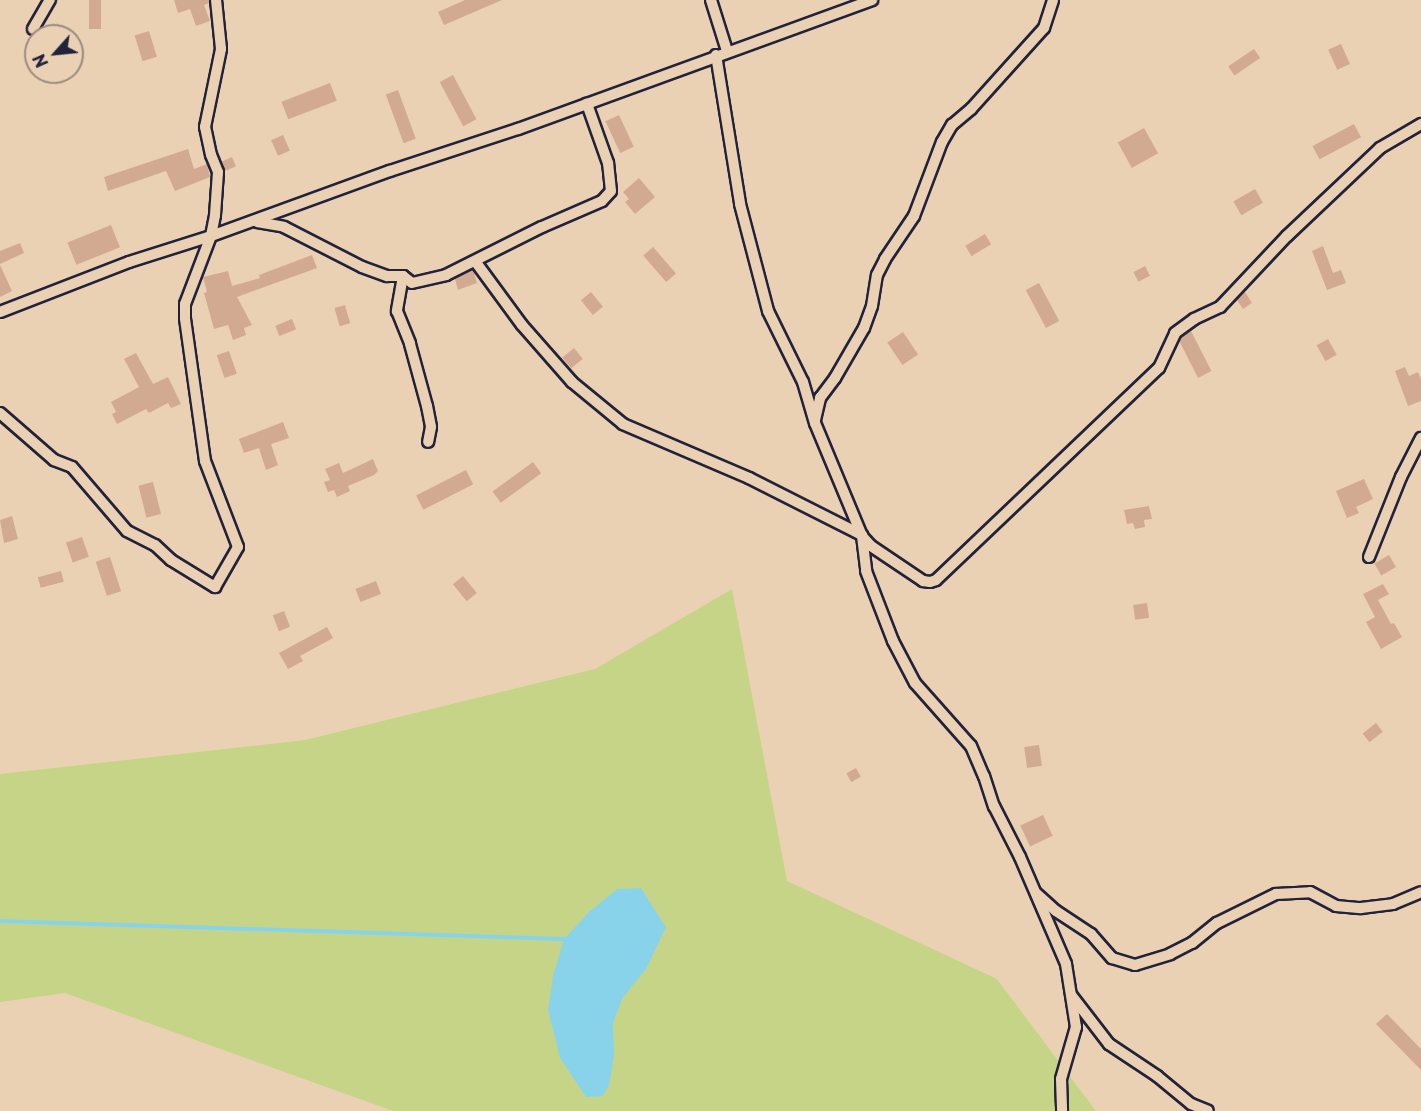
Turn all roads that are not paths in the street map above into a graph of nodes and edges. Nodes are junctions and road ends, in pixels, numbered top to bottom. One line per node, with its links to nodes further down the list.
1 (216, 0): 11 (street)
2 (711, 0): 7 (street)
3 (872, 0): 7 (street)
4 (1053, 0): 16 (street)
5 (46, 2): 6 (street)
6 (35, 24)
7 (721, 53): 8 (street); 16 (street)
8 (587, 104): 10 (street); 12 (street)
9 (1421, 124): 19 (street)
10 (251, 222): 11 (street); 13 (street)
11 (211, 236): 14 (street); 15 (street)
12 (475, 261): 13 (street); 19 (street)
13 (404, 276): 18 (street)
14 (0, 312)
15 (0, 413)
16 (815, 423): 19 (street)
17 (1421, 438): 20 (street)
18 (428, 442)
19 (862, 536): 21 (street)
20 (1369, 557)
21 (1034, 891): 22 (street); 23 (street)
22 (1421, 892)
23 (1070, 994): 24 (street); 25 (street)
24 (1062, 1111)
25 (1208, 1111)

